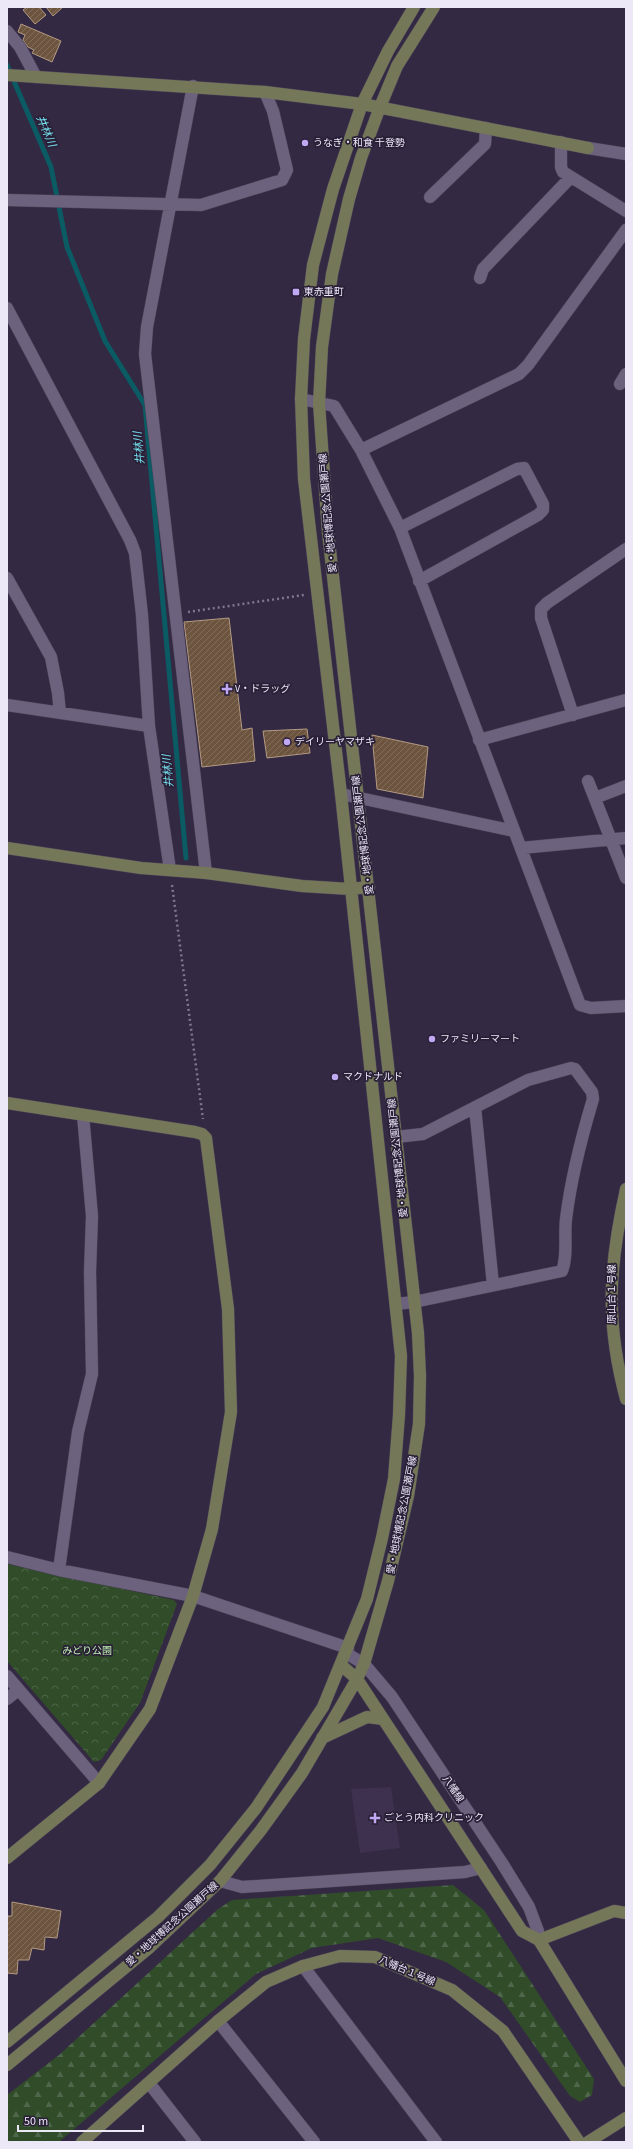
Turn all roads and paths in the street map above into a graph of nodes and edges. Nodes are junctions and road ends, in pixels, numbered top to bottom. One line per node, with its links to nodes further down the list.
1 (414, 7): 8 (main road, 愛・地球博記念公園瀬戸線)
2 (434, 7): 9 (main road, 愛・地球博記念公園瀬戸線)
3 (7, 31): 5 (street)
4 (7, 75): 5 (main road)
5 (32, 76): 6 (main road)
6 (193, 86): 7 (main road); 17 (street)
7 (265, 92): 8 (main road); 17 (street)
8 (362, 104): 9 (main road); 22 (main road, 愛・地球博記念公園瀬戸線)
9 (380, 107): 10 (main road); 23 (main road, 愛・地球博記念公園瀬戸線)
10 (486, 128): 11 (main road); 15 (street)
11 (561, 142): 12 (main road); 14 (street)
12 (588, 148): 13 (street)
13 (626, 154)
14 (570, 178): 18 (street); 20 (street)
15 (430, 197)
16 (7, 200): 17 (street)
17 (169, 204): 30 (street)
18 (626, 211)
19 (626, 230): 24 (street)
20 (480, 278)
21 (7, 308): 35 (street)
22 (301, 399): 23 (street); 29 (main road, 愛・地球博記念公園瀬戸線)
23 (319, 403): 24 (street); 41 (main road, 愛・地球博記念公園瀬戸線)
24 (361, 450): 25 (street)
25 (400, 528): 28 (street); 28 (street)
26 (626, 549): 34 (street)
27 (7, 578): 33 (street)
28 (419, 581): 36 (street)
29 (318, 593): 30 (path); 39 (main road, 愛・地球博記念公園瀬戸線)
30 (175, 614): 48 (street)
31 (626, 700): 34 (street)
32 (7, 705): 33 (street)
33 (60, 713): 35 (street)
34 (573, 715): 36 (street)
35 (149, 726): 47 (street)
36 (479, 740): 42 (street)
37 (588, 781): 40 (street)
38 (626, 786): 40 (street)
39 (341, 794): 41 (street); 51 (main road, 愛・地球博記念公園瀬戸線)
40 (595, 798): 44 (street)
41 (359, 800): 42 (street); 50 (main road, 愛・地球博記念公園瀬戸線)
42 (514, 831): 46 (street)
43 (626, 838): 44 (street)
44 (611, 839): 46 (street); 49 (street)
45 (7, 848): 47 (main road)
46 (521, 848): 52 (street)
47 (170, 870): 48 (main road); 57 (path)
48 (206, 873): 51 (main road)
49 (626, 878)
50 (369, 887): 51 (main road); 56 (main road, 愛・地球博記念公園瀬戸線)
51 (350, 889): 61 (main road, 愛・地球博記念公園瀬戸線)
52 (626, 1006)
53 (7, 1103): 55 (main road)
54 (475, 1108): 56 (street); 59 (street); 59 (street)
55 (84, 1115): 57 (main road); 64 (street)
56 (396, 1137): 60 (main road, 愛・地球博記念公園瀬戸線)
57 (206, 1138): 65 (main road)
58 (626, 1188): 62 (main road, 原山台１号線)
59 (493, 1286): 60 (street)
60 (414, 1302): 61 (street); 67 (main road, 愛・地球博記念公園瀬戸線)
61 (396, 1304): 66 (main road, 愛・地球博記念公園瀬戸線)
62 (626, 1399)
63 (7, 1557): 64 (street, 八幡線)
64 (59, 1570): 65 (street, 八幡線)
65 (193, 1596): 66 (street, 八幡線); 75 (main road)
66 (347, 1650): 67 (street, 八幡線); 68 (main road, 愛・地球博記念公園瀬戸線)
67 (364, 1664): 70 (main road, 愛・地球博記念公園瀬戸線); 80 (street, 八幡線)
68 (341, 1665): 70 (main road, 八幡線); 83 (main road, 愛・地球博記念公園瀬戸線)
69 (7, 1676): 71 (street)
70 (357, 1679): 73 (main road, 八幡線); 74 (main road, 愛・地球博記念公園瀬戸線)
71 (18, 1690): 72 (street); 75 (street)
72 (7, 1699)
73 (383, 1719): 74 (main road); 77 (main road, 八幡線)
74 (322, 1738): 78 (main road, 愛・地球博記念公園瀬戸線)
75 (98, 1783): 76 (main road)
76 (7, 1858)
77 (481, 1868): 78 (street); 80 (main road, 八幡線)
78 (220, 1881): 84 (main road, 愛・地球博記念公園瀬戸線)
79 (626, 1913): 80 (main road)
80 (539, 1940): 85 (main road, 八幡線)
81 (303, 1966): 82 (main road, 八幡台１号線); 91 (street); 92 (main road, 八幡台１号線)
82 (218, 2021): 86 (main road, 八幡台１号線); 90 (street)
83 (7, 2042)
84 (7, 2065)
85 (626, 2081)
86 (149, 2083): 88 (main road, 八幡台１号線); 89 (street)
87 (626, 2118): 93 (main road)
88 (82, 2142)
89 (195, 2142)
90 (314, 2142)
91 (436, 2142)
92 (580, 2142)
93 (588, 2142)

